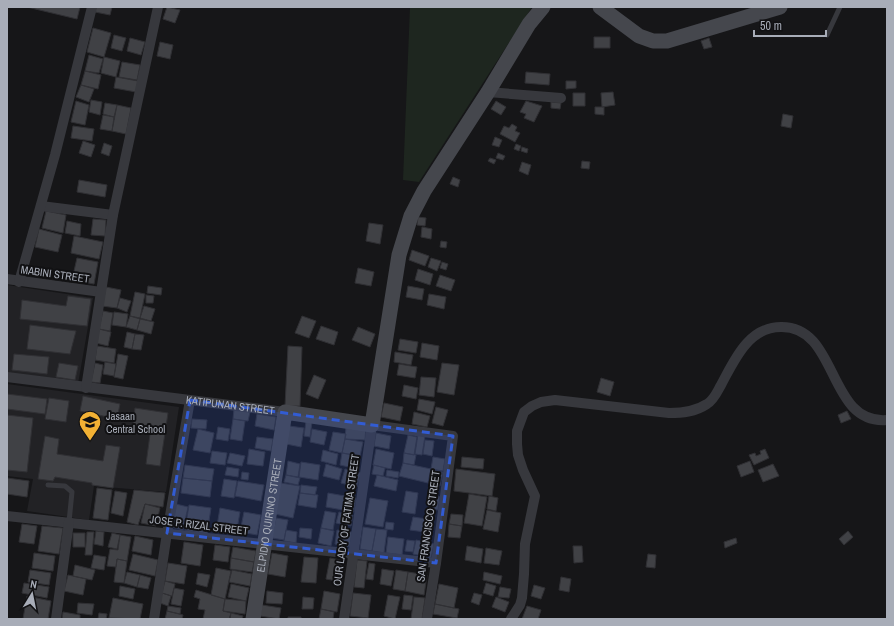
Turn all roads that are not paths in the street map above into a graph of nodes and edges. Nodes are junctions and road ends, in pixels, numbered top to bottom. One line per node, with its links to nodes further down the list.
1 (92, 7): 10 (street)
2 (158, 7): 11 (street)
3 (543, 7): 8 (street)
4 (780, 7): 6 (street)
5 (840, 7): 7 (lane)
6 (603, 8)
7 (827, 34)
8 (488, 92): 9 (street); 20 (street)
9 (561, 98)
10 (42, 206): 11 (street); 13 (street)
11 (113, 215): 14 (street)
12 (7, 279): 13 (street, MABINI STREET)
13 (19, 282): 14 (street, MABINI STREET)
14 (101, 292): 16 (street)
15 (7, 377): 16 (street, KATIPUNAN STREET)
16 (86, 388): 17 (street, KATIPUNAN STREET)
17 (190, 400): 18 (street, KATIPUNAN STREET); 25 (street)
18 (285, 412): 20 (street, KATIPUNAN STREET); 26 (street, ELPIDIO QUIRINO STREET)
19 (887, 420): 34 (street)
20 (372, 425): 21 (street, KATIPUNAN STREET); 27 (street, OUR LADY OF FATIMA STREET)
21 (453, 436): 28 (street, SAN FRANCISCO STREET)
22 (48, 485): 24 (lane)
23 (7, 516): 24 (street, JOSE P. RIZAL STREET)
24 (69, 522): 25 (street, JOSE P. RIZAL STREET); 29 (street)
25 (167, 533): 26 (street, JOSE P. RIZAL STREET); 30 (street)
26 (265, 545): 27 (street, JOSE P. RIZAL STREET); 31 (street, ELPIDIO QUIRINO STREET)
27 (354, 554): 28 (street, JOSE P. RIZAL STREET); 32 (street, OUR LADY OF FATIMA STREET)
28 (436, 563): 33 (street, SAN FRANCISCO STREET)
29 (56, 619)
30 (154, 619)
31 (253, 619)
32 (344, 619)
33 (427, 619)
34 (511, 619)

